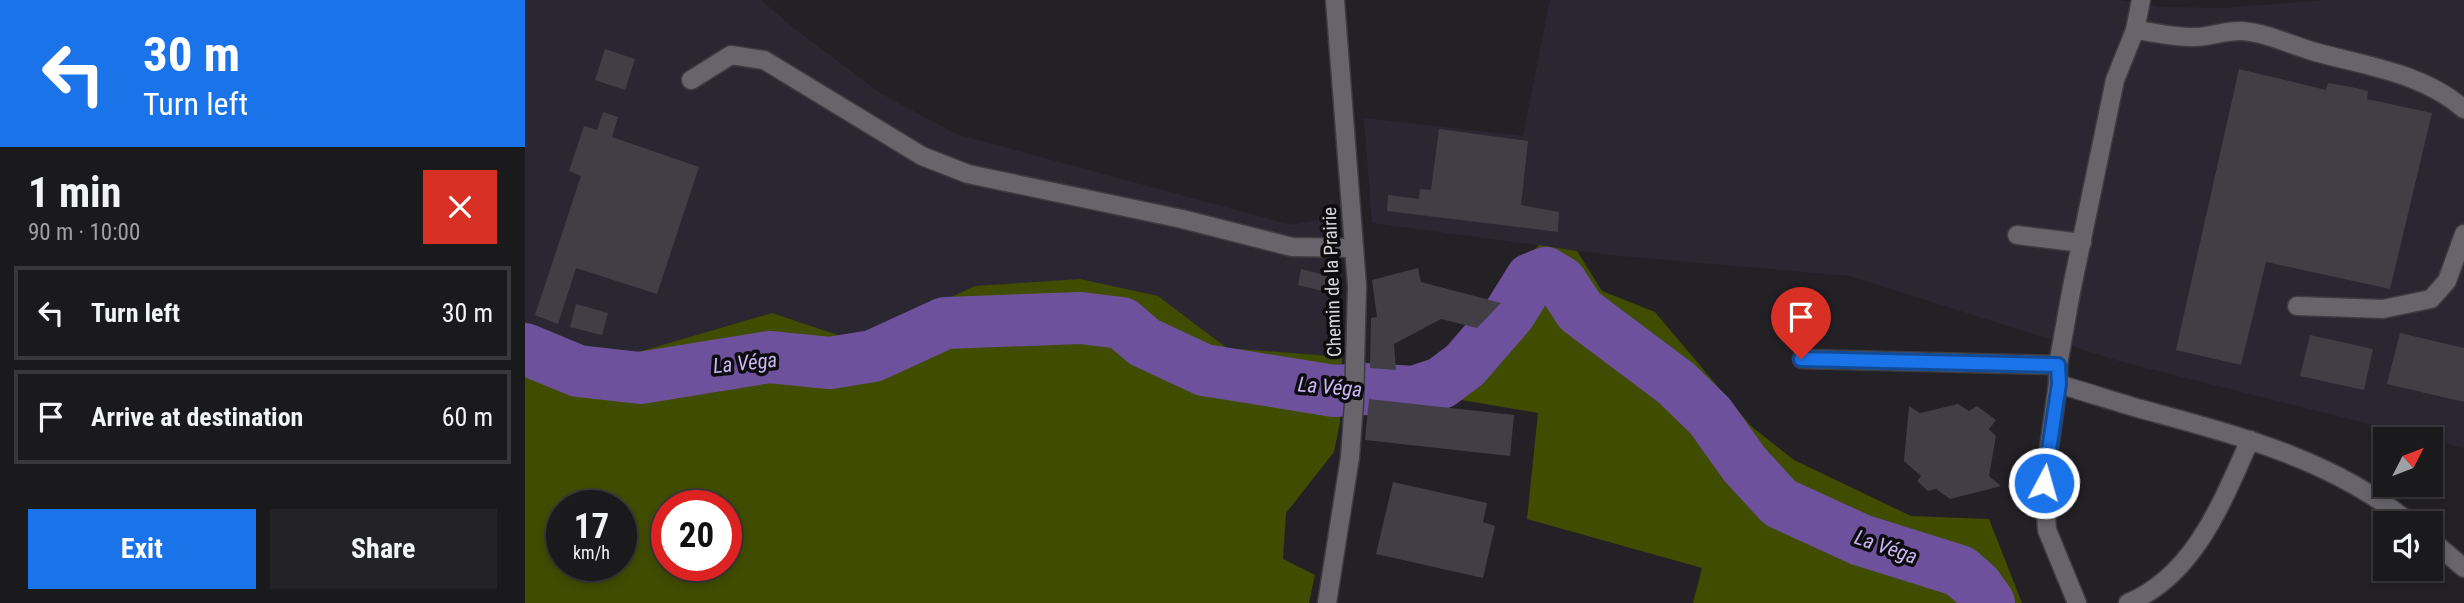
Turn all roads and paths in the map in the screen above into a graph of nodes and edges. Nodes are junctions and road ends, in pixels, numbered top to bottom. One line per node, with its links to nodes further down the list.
1 (1335, 0): 9 (street, Chemin de la Prairie)
2 (2141, 0): 3 (street)
3 (2135, 30): 5 (street); 8 (street)
4 (691, 80): 9 (street)
5 (2464, 109)
6 (2464, 234): 10 (street)
7 (2017, 235): 8 (street)
8 (2082, 243): 12 (street)
9 (1354, 248): 18 (street, Chemin de la Prairie)
10 (2297, 306)
11 (1801, 359): 12 (street)
12 (2058, 365): 13 (street)
13 (2059, 384): 14 (street); 19 (street)
14 (2250, 440): 15 (street); 20 (street)
15 (2394, 511)
16 (2443, 550): 17 (street)
17 (2464, 568)
18 (1327, 603)
19 (2077, 603)
20 (2127, 603)

